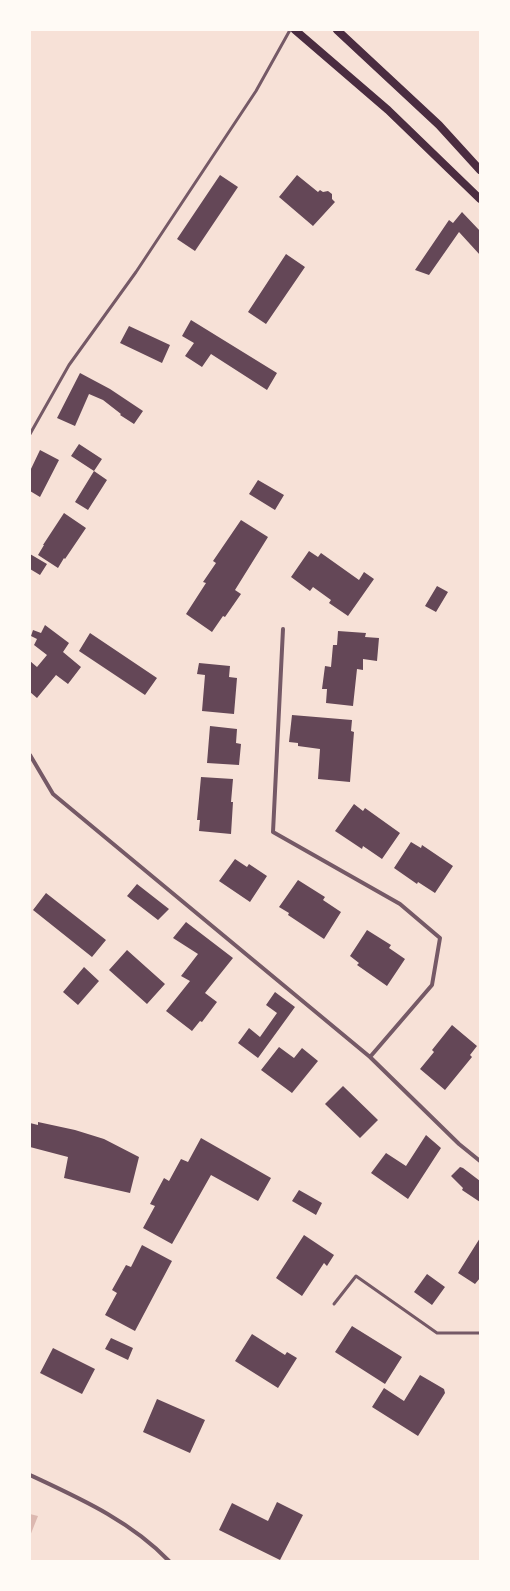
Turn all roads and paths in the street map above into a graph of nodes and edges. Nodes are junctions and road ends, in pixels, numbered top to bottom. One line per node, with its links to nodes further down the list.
1 (290, 30): 6 (lane)
2 (296, 30): 5 (main road)
3 (337, 30): 4 (main road)
4 (480, 170)
5 (480, 199)
6 (30, 434)
7 (282, 629): 9 (street)
8 (30, 755): 9 (street)
9 (370, 1056): 10 (street)
10 (480, 1160)
11 (334, 1304): 12 (lane)
12 (480, 1333)
13 (30, 1475): 14 (street)
14 (169, 1561)

